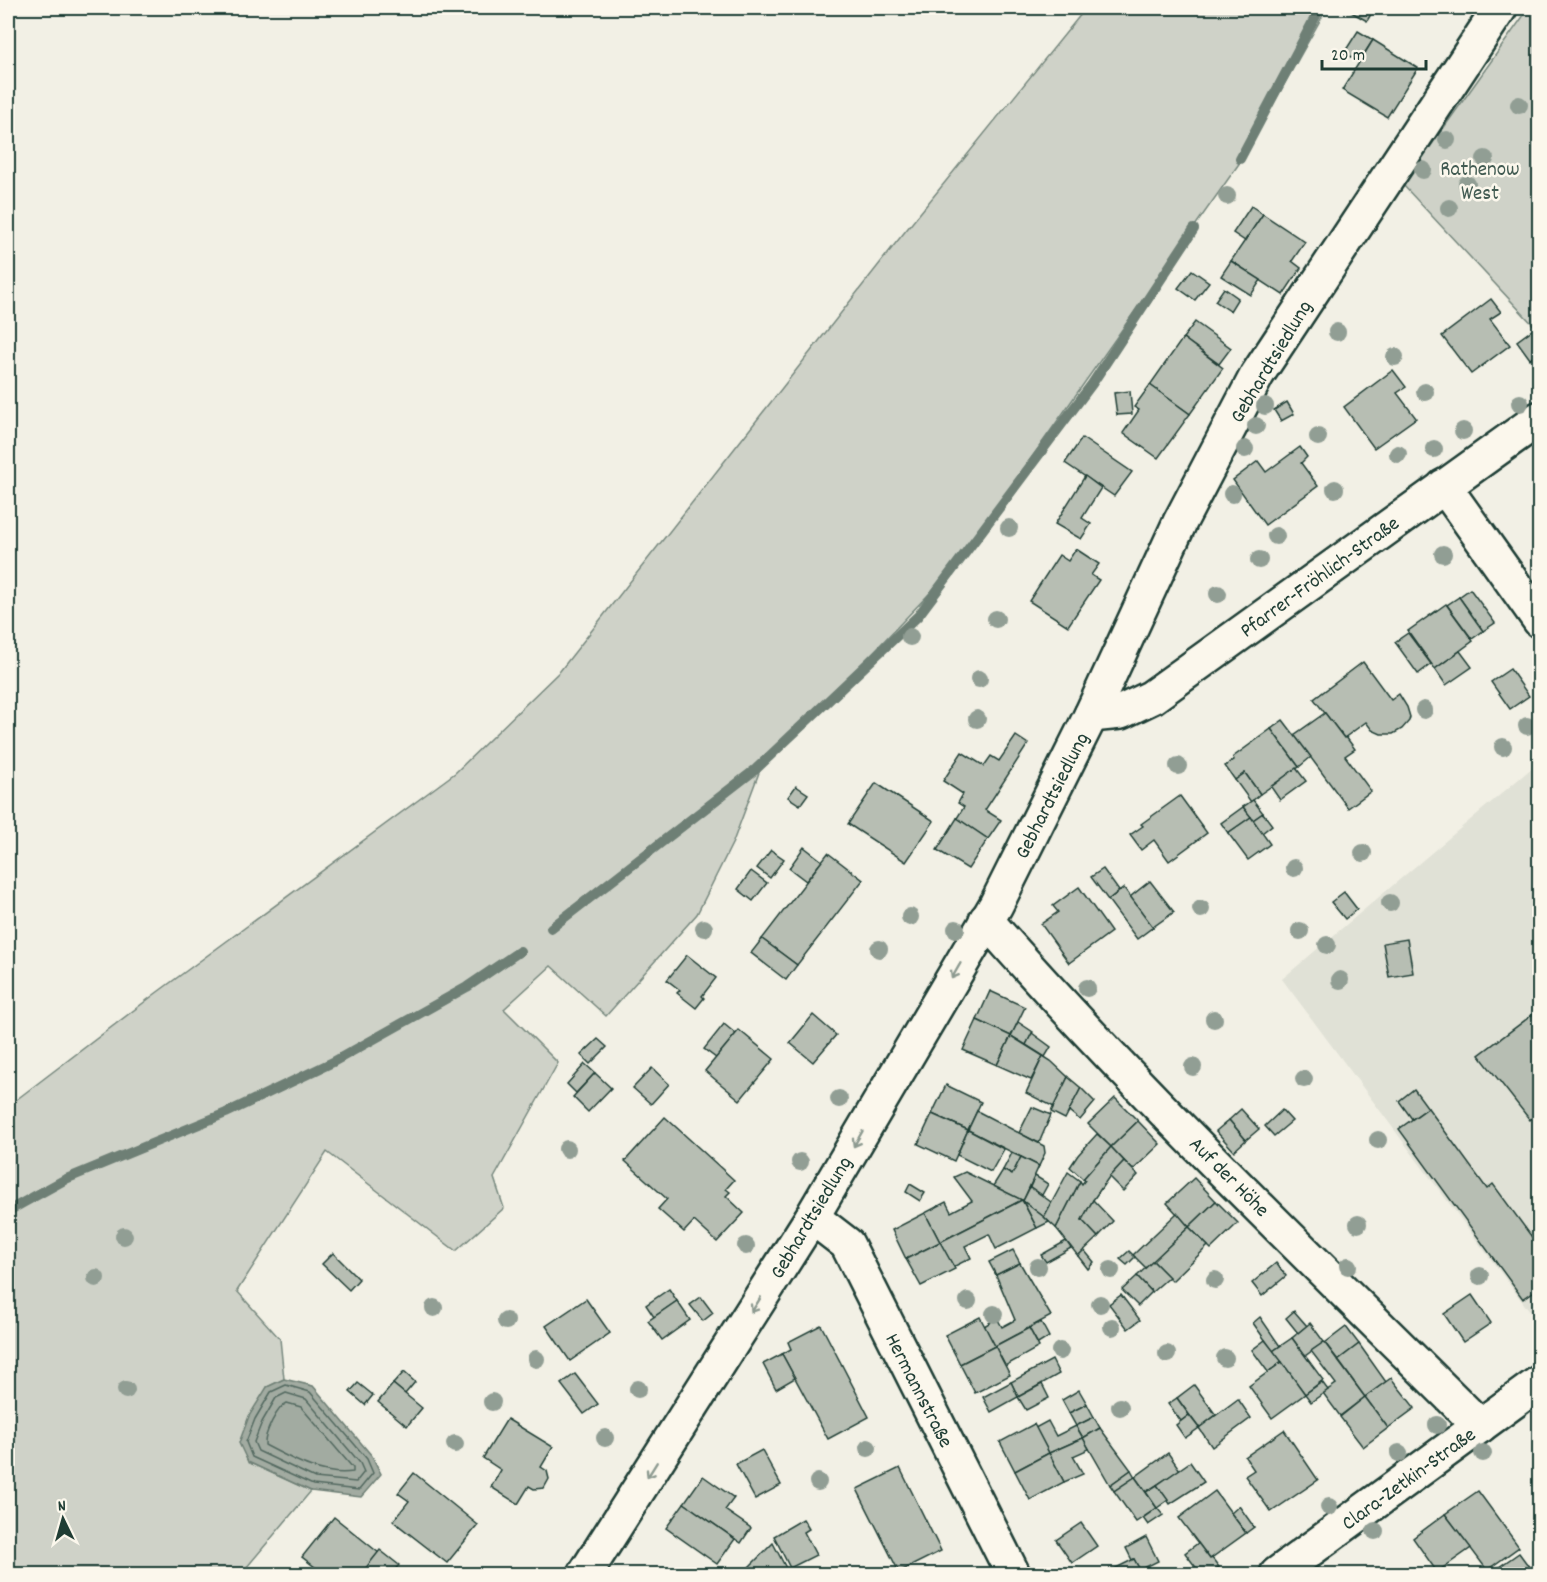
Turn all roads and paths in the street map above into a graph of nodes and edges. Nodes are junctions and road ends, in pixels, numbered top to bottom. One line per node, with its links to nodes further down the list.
1 (1500, 8): 5 (street, Gebhardtsiedlung)
2 (1539, 418): 3 (street, Pfarrer-Fröhlich-Straße)
3 (1444, 486): 4 (street); 5 (street, Pfarrer-Fröhlich-Straße)
4 (1539, 621)
5 (1091, 715): 6 (street, Gebhardtsiedlung)
6 (986, 920): 7 (street, Gebhardtsiedlung, one-way to 7); 9 (street, Auf der Höhe)
7 (812, 1217): 10 (street, Gebhardtsiedlung, one-way to 10); 11 (street, Hermannstraße)
8 (1539, 1382): 9 (street, Clara-Zetkin-Straße)
9 (1480, 1426): 12 (street, Clara-Zetkin-Straße)
10 (585, 1575)
11 (1013, 1575)
12 (1277, 1575)

